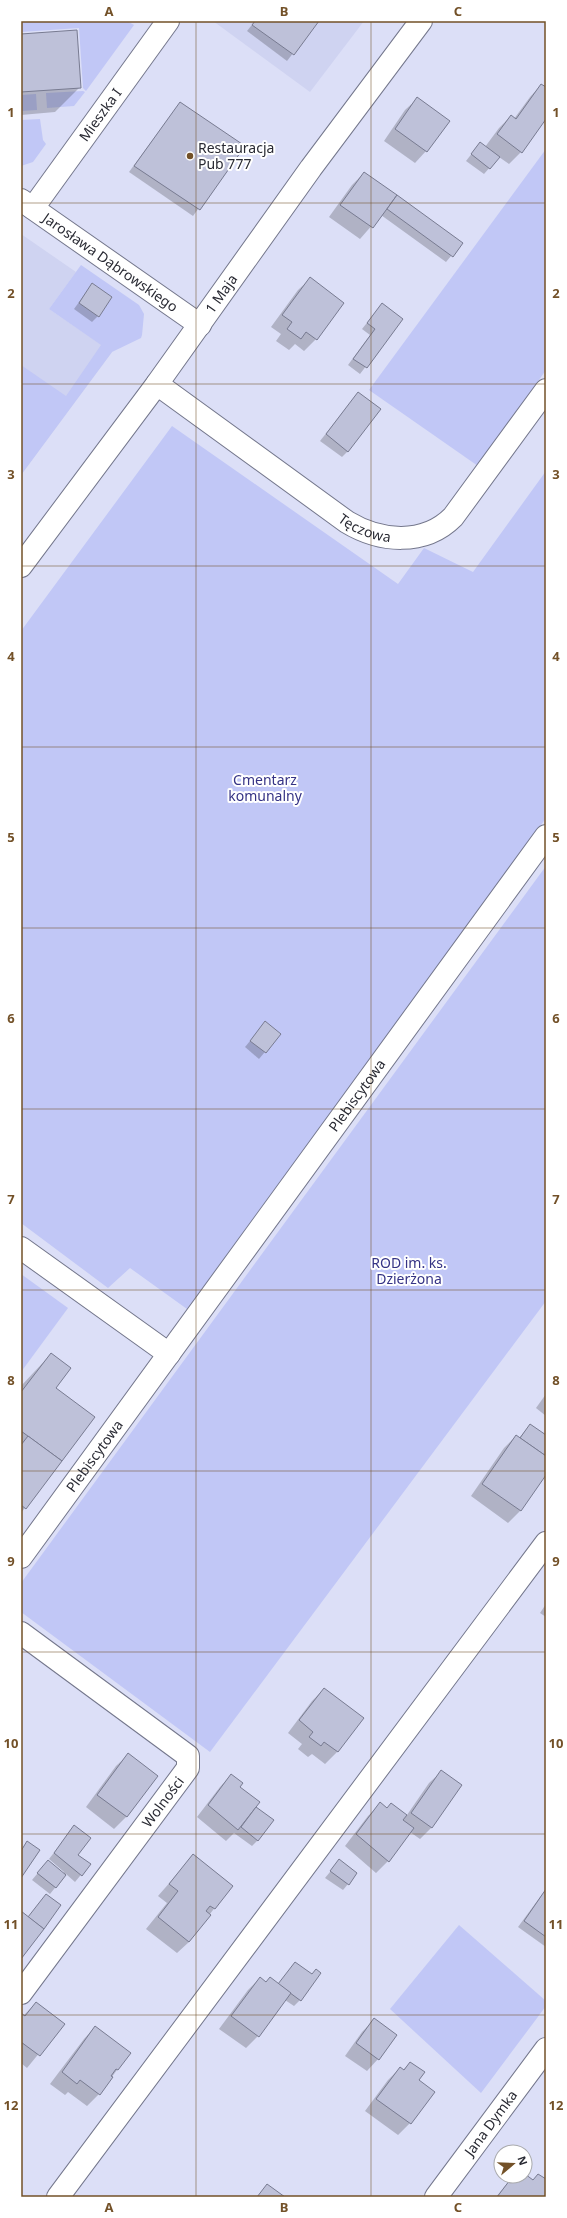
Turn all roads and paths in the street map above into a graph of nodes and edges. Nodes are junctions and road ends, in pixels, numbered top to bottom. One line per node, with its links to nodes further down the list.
1 (168, 21): 3 (street, Mieszka I)
2 (421, 21): 4 (street, 1 Maja)
3 (27, 204): 4 (street, Jarosława Dąbrowskiego)
4 (200, 325): 5 (street, 1 Maja)
5 (157, 384): 6 (street, Tęczowa); 7 (street, 1 Maja)
6 (546, 390)
7 (21, 566)
8 (546, 836): 10 (street, Plebiscytowa)
9 (21, 1248): 10 (street)
10 (169, 1354): 12 (street, Plebiscytowa)
11 (546, 1543): 16 (street)
12 (21, 1557)
13 (21, 1633): 14 (street, Wolności)
14 (21, 1993)
15 (546, 2049): 17 (street, Jana Dymka)
16 (58, 2197)
17 (436, 2197)

